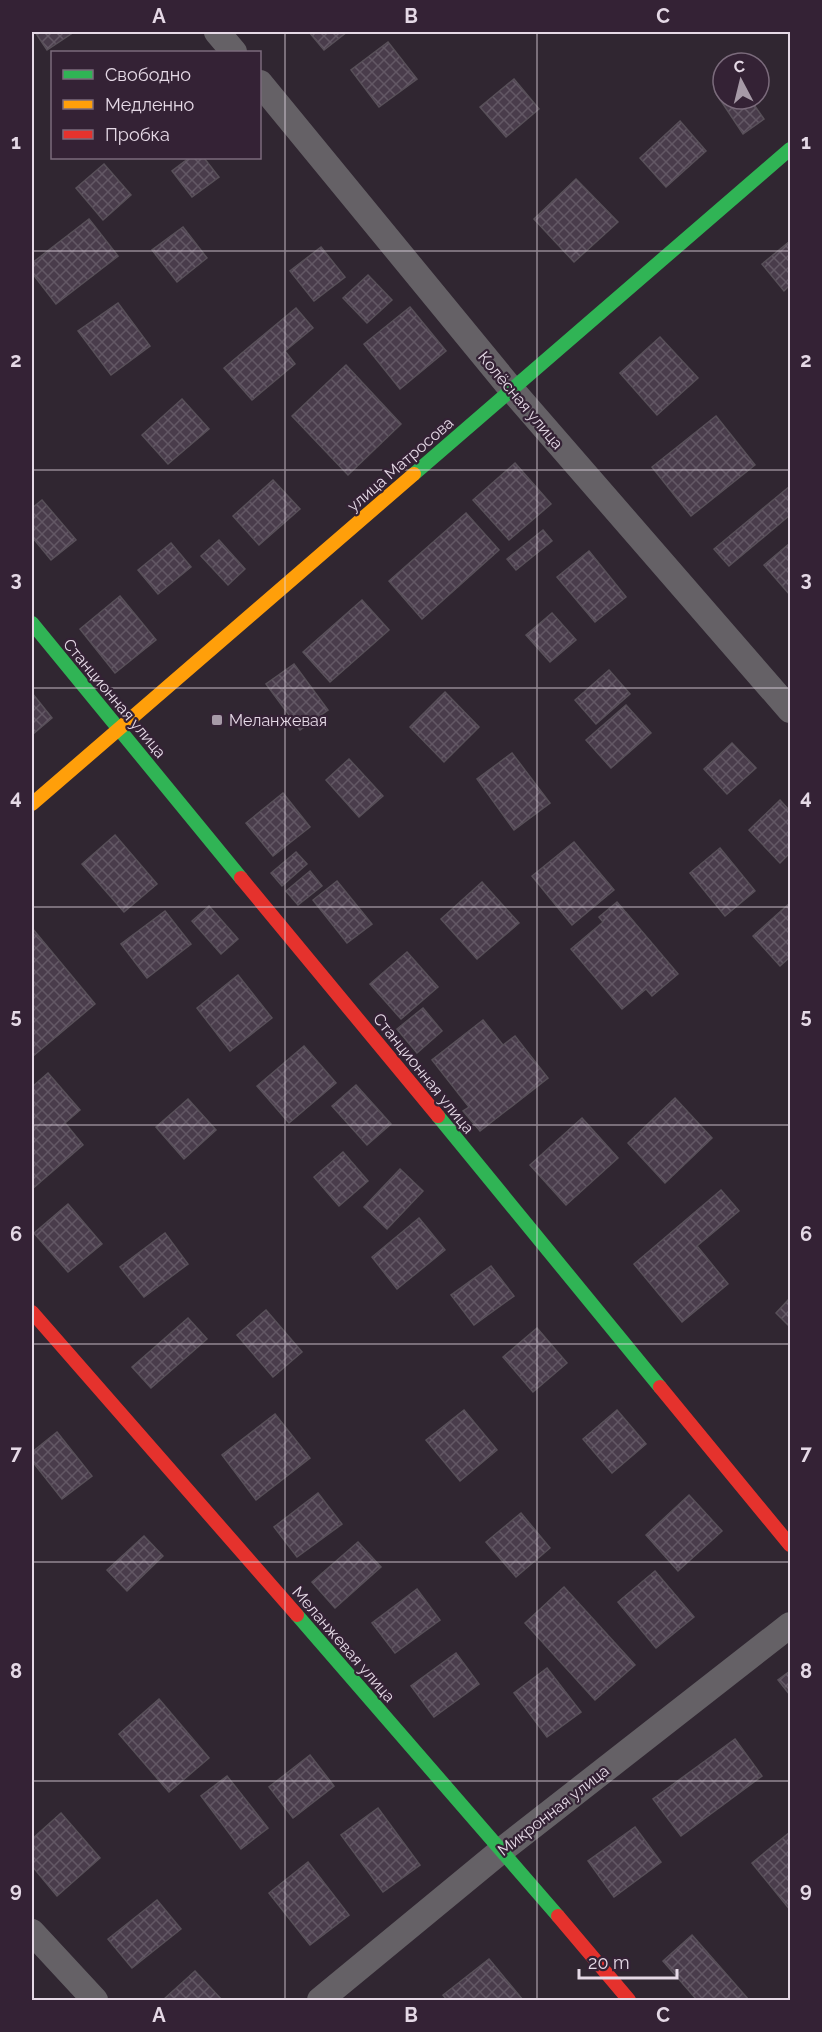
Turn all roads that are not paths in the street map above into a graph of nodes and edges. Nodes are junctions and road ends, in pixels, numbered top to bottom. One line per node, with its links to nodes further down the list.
1 (217, 32): 2 (street)
2 (233, 51)
3 (261, 84): 5 (street, Колёсная улица)
4 (790, 150): 5 (street, улица Матросова)
5 (512, 390): 7 (street, Колёсная улица); 8 (street, улица Матросова)
6 (32, 623): 8 (street, Станционная улица)
7 (790, 710)
8 (119, 728): 9 (street, улица Матросова); 11 (street, Станционная улица)
9 (32, 804)
10 (32, 1312): 13 (street, Меланжевая улица)
11 (790, 1545)
12 (790, 1625): 13 (street, Микронная улица)
13 (502, 1850): 16 (street, Микронная улица); 17 (street, Меланжевая улица)
14 (32, 1932): 15 (street)
15 (95, 2001)
16 (320, 2001)
17 (629, 2001)

